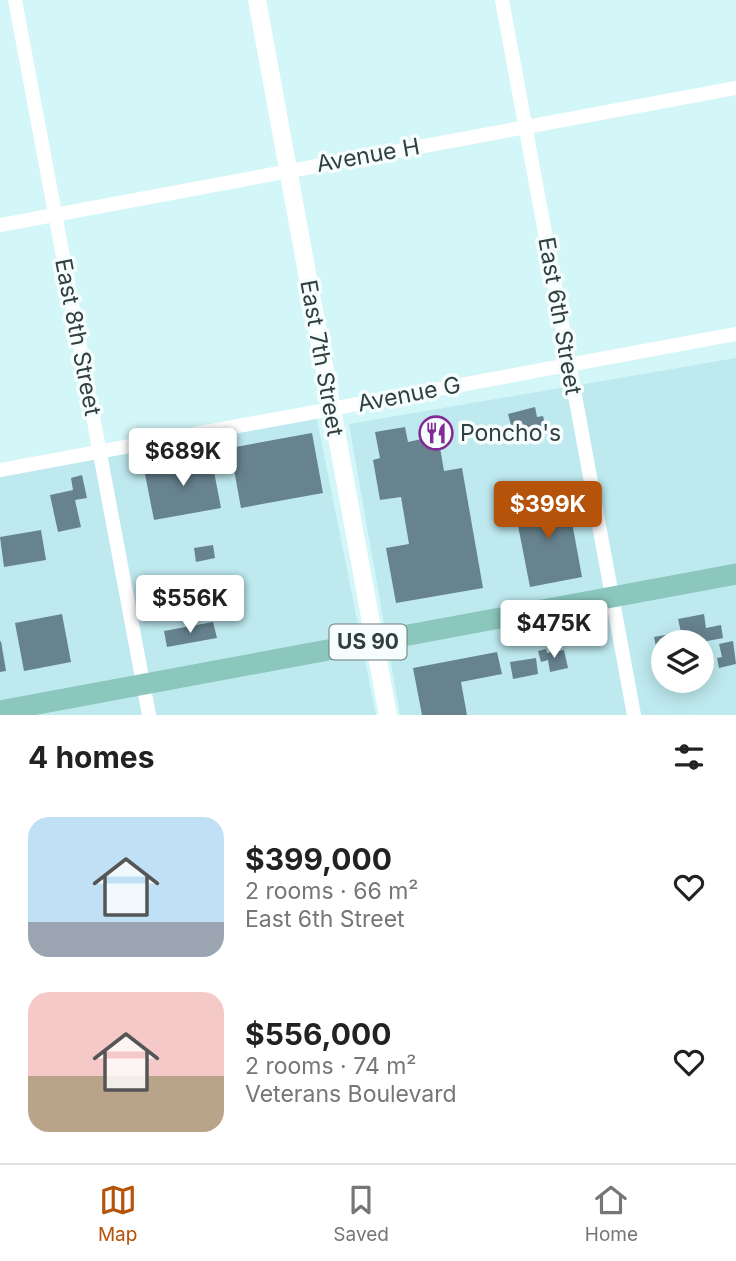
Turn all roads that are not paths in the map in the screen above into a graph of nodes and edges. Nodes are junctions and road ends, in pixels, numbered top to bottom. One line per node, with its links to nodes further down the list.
1 (15, 0): 7 (street, East 8th Street)
2 (257, 0): 6 (street, East 7th Street)
3 (502, 0): 5 (street, East 6th Street)
4 (736, 88): 5 (street, Avenue H)
5 (525, 127): 6 (street, Avenue H); 10 (street, East 6th Street)
6 (288, 170): 7 (street, Avenue H); 11 (street, East 7th Street)
7 (55, 215): 8 (street, Avenue H); 12 (street, East 8th Street)
8 (0, 225)
9 (736, 334): 10 (street, Avenue G)
10 (569, 365): 11 (street, Avenue G); 15 (street, East 6th Street)
11 (331, 409): 12 (street, Avenue G); 16 (street, East 7th Street)
12 (100, 452): 13 (street, Avenue G); 17 (street, East 8th Street)
13 (0, 470)
14 (736, 574): 15 (main road, US 90)
15 (612, 597): 16 (main road, US 90); 21 (street, East 6th Street)
16 (374, 641): 17 (main road, US 90); 20 (street, East 7th Street)
17 (144, 684): 18 (main road, US 90); 19 (street, East 8th Street)
18 (0, 711)
19 (149, 715)
20 (388, 715)
21 (634, 715)

